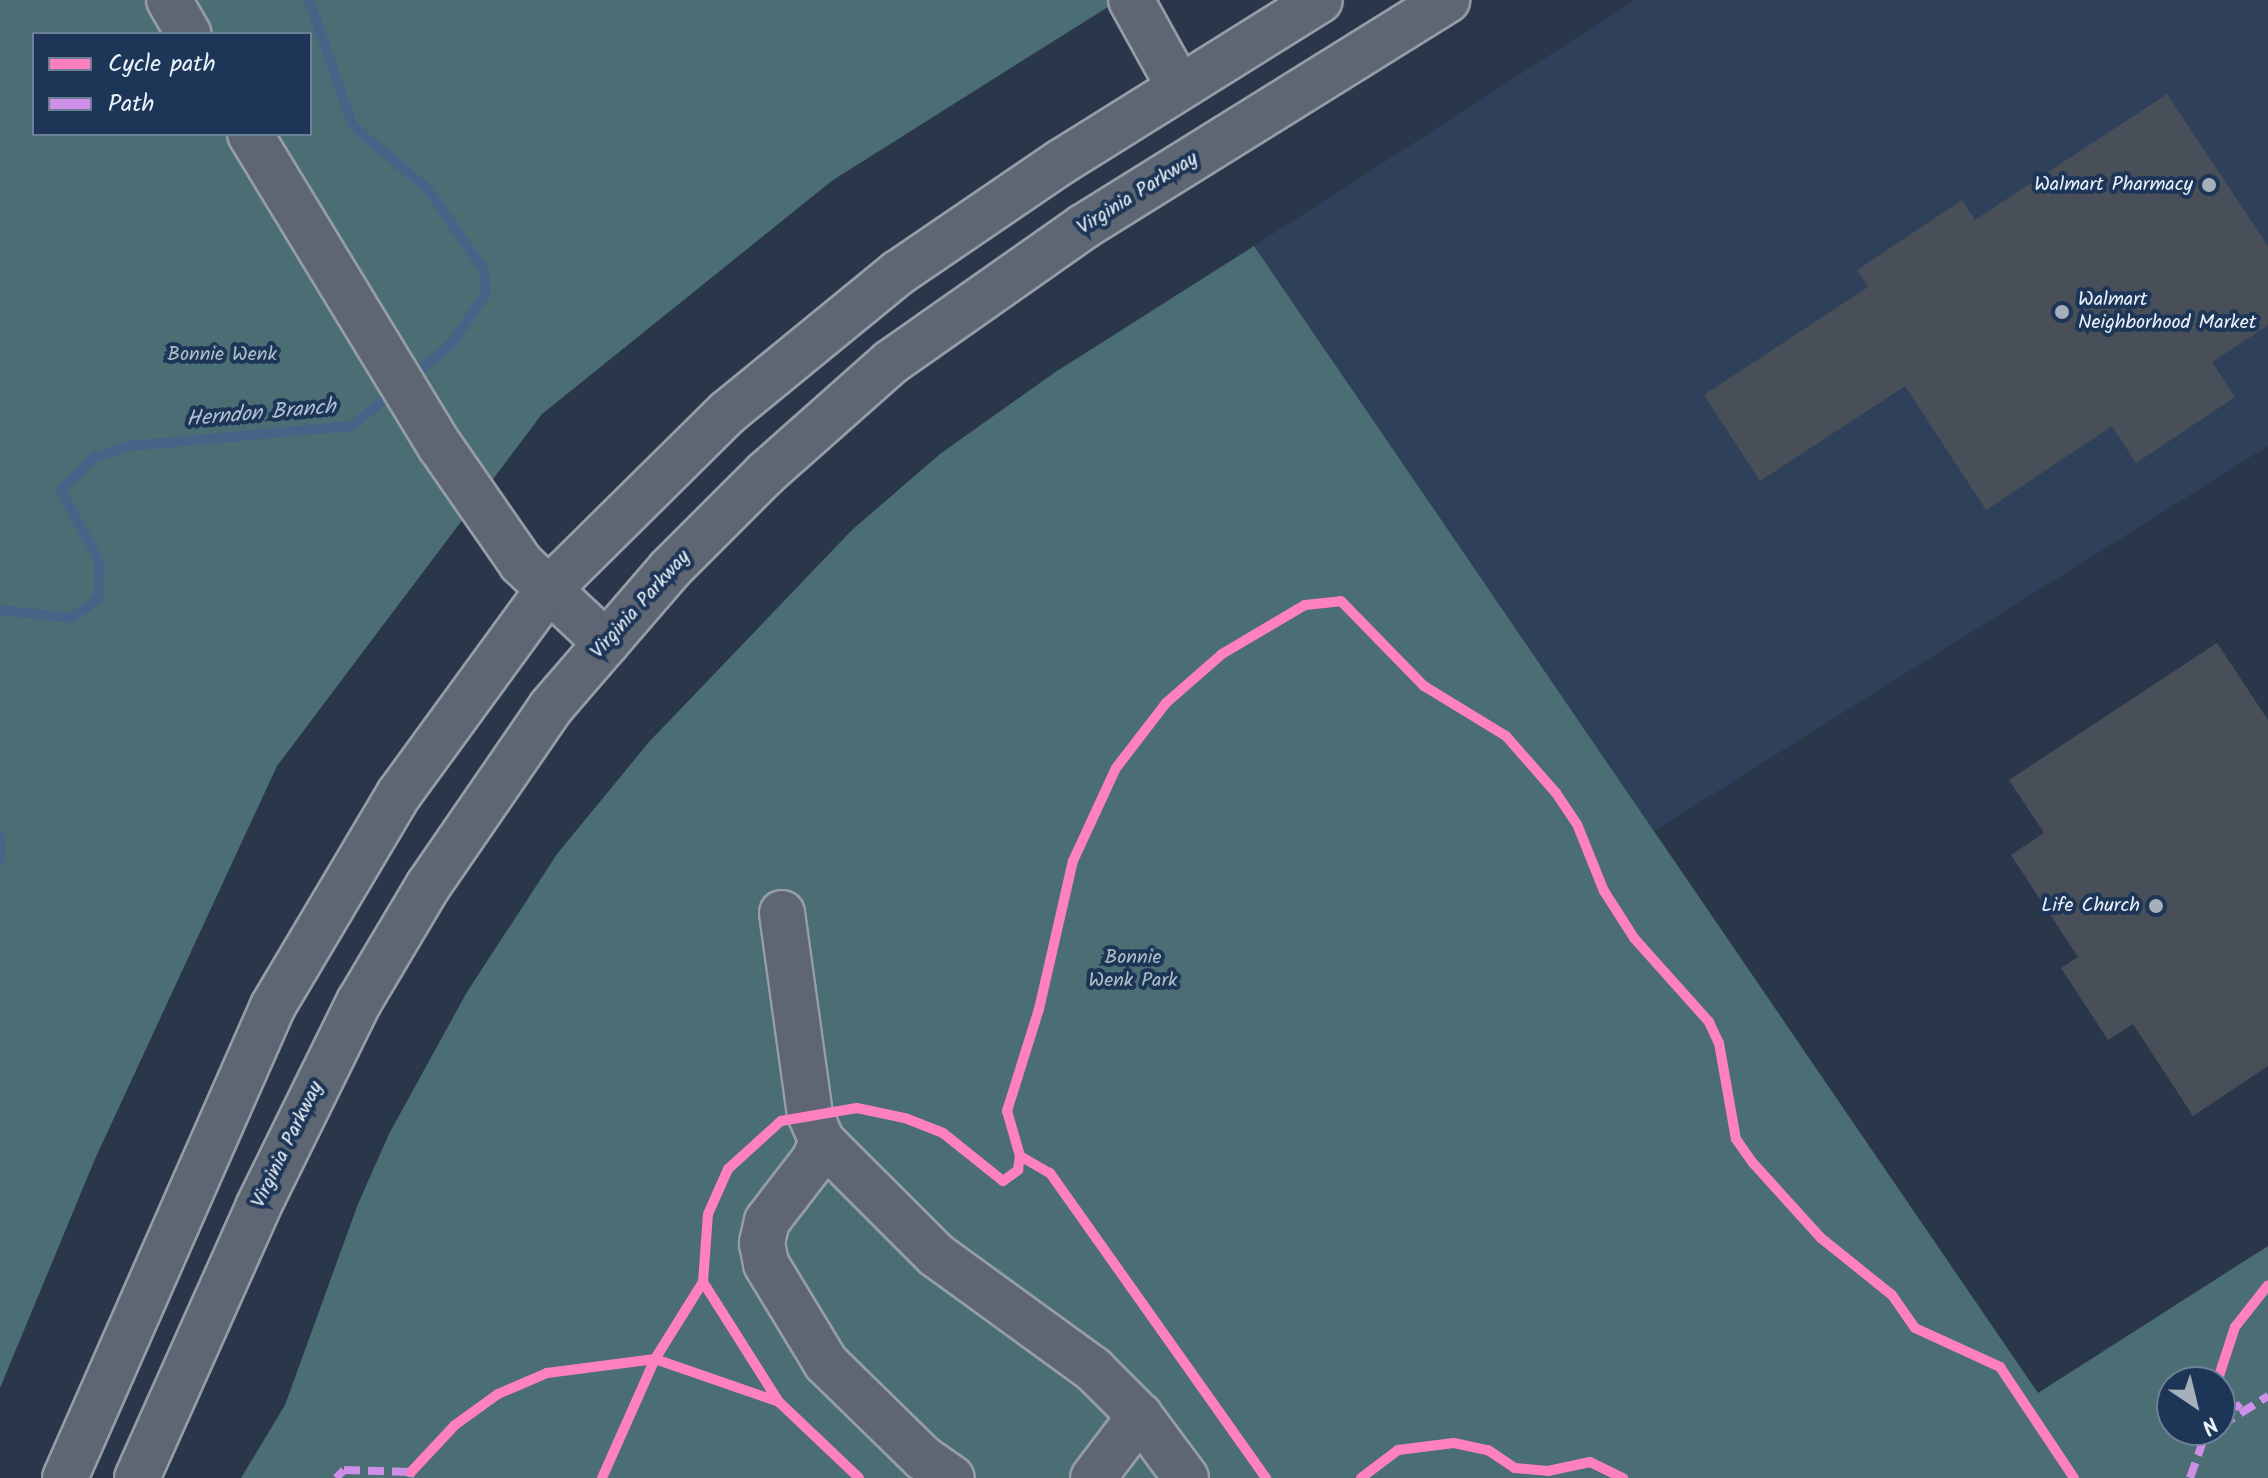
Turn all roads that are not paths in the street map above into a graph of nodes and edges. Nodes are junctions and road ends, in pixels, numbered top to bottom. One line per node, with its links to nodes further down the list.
1 (169, 0): 5 (main road)
2 (1131, 0): 6 (main road)
3 (1320, 0): 6 (main road)
4 (1447, 0): 8 (main road, Virginia Parkway)
5 (188, 32)
6 (1179, 87): 8 (main road); 9 (main road)
7 (251, 136): 9 (main road)
8 (1217, 145): 10 (main road, Virginia Parkway)
9 (547, 591): 10 (main road); 14 (main road)
10 (606, 643): 15 (main road, Virginia Parkway)
11 (782, 913): 12 (main road)
12 (816, 1127): 13 (main road); 16 (main road)
13 (1140, 1416): 17 (main road); 18 (main road)
14 (65, 1478)
15 (137, 1478)
16 (952, 1478)
17 (1093, 1478)
18 (1186, 1478)

